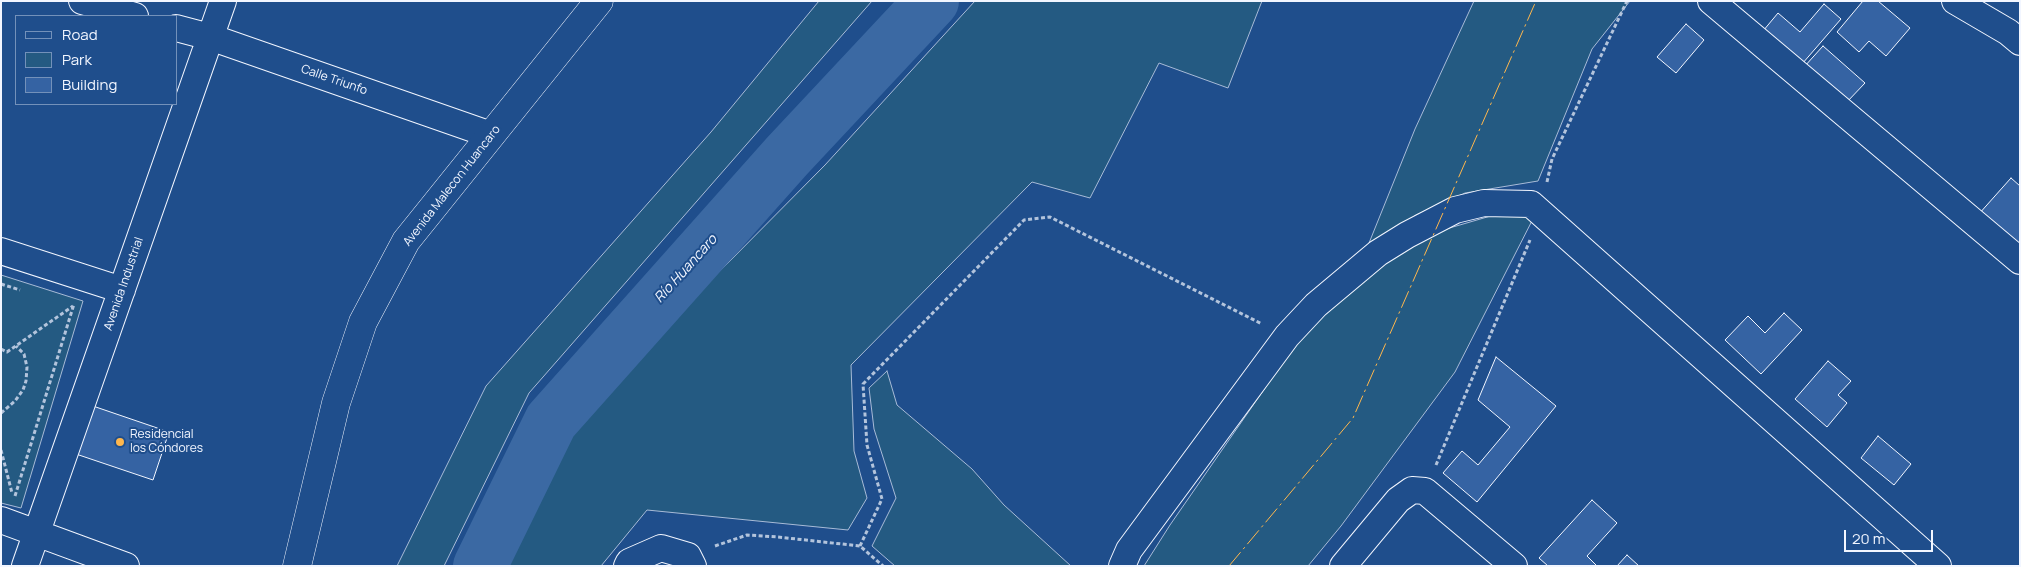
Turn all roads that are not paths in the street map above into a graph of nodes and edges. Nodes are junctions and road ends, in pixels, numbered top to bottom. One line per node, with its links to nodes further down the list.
1 (82, 1): 6 (street)
2 (222, 1): 8 (street, Avenida Industrial)
3 (598, 1): 10 (street, Avenida Malecon Huancaro)
4 (1710, 1): 12 (street)
5 (1955, 1): 9 (street)
6 (131, 15)
7 (178, 29): 8 (street, Calle Triunfo)
8 (210, 37): 10 (street, Calle Triunfo); 13 (street, Avenida Industrial)
9 (2020, 42)
10 (491, 135): 19 (street, Avenida Malecon Huancaro)
11 (1, 251): 13 (street)
12 (2020, 261)
13 (122, 290): 15 (street, Avenida Industrial)
14 (1, 520): 15 (street)
15 (37, 532): 17 (street, Avenida Industrial); 18 (street)
16 (691, 561): 20 (street)
17 (25, 566)
18 (126, 566)
19 (297, 566)
20 (627, 566)
21 (1122, 566): 24 (street)
22 (1343, 566): 23 (street)
23 (1514, 566)
24 (1938, 566)

